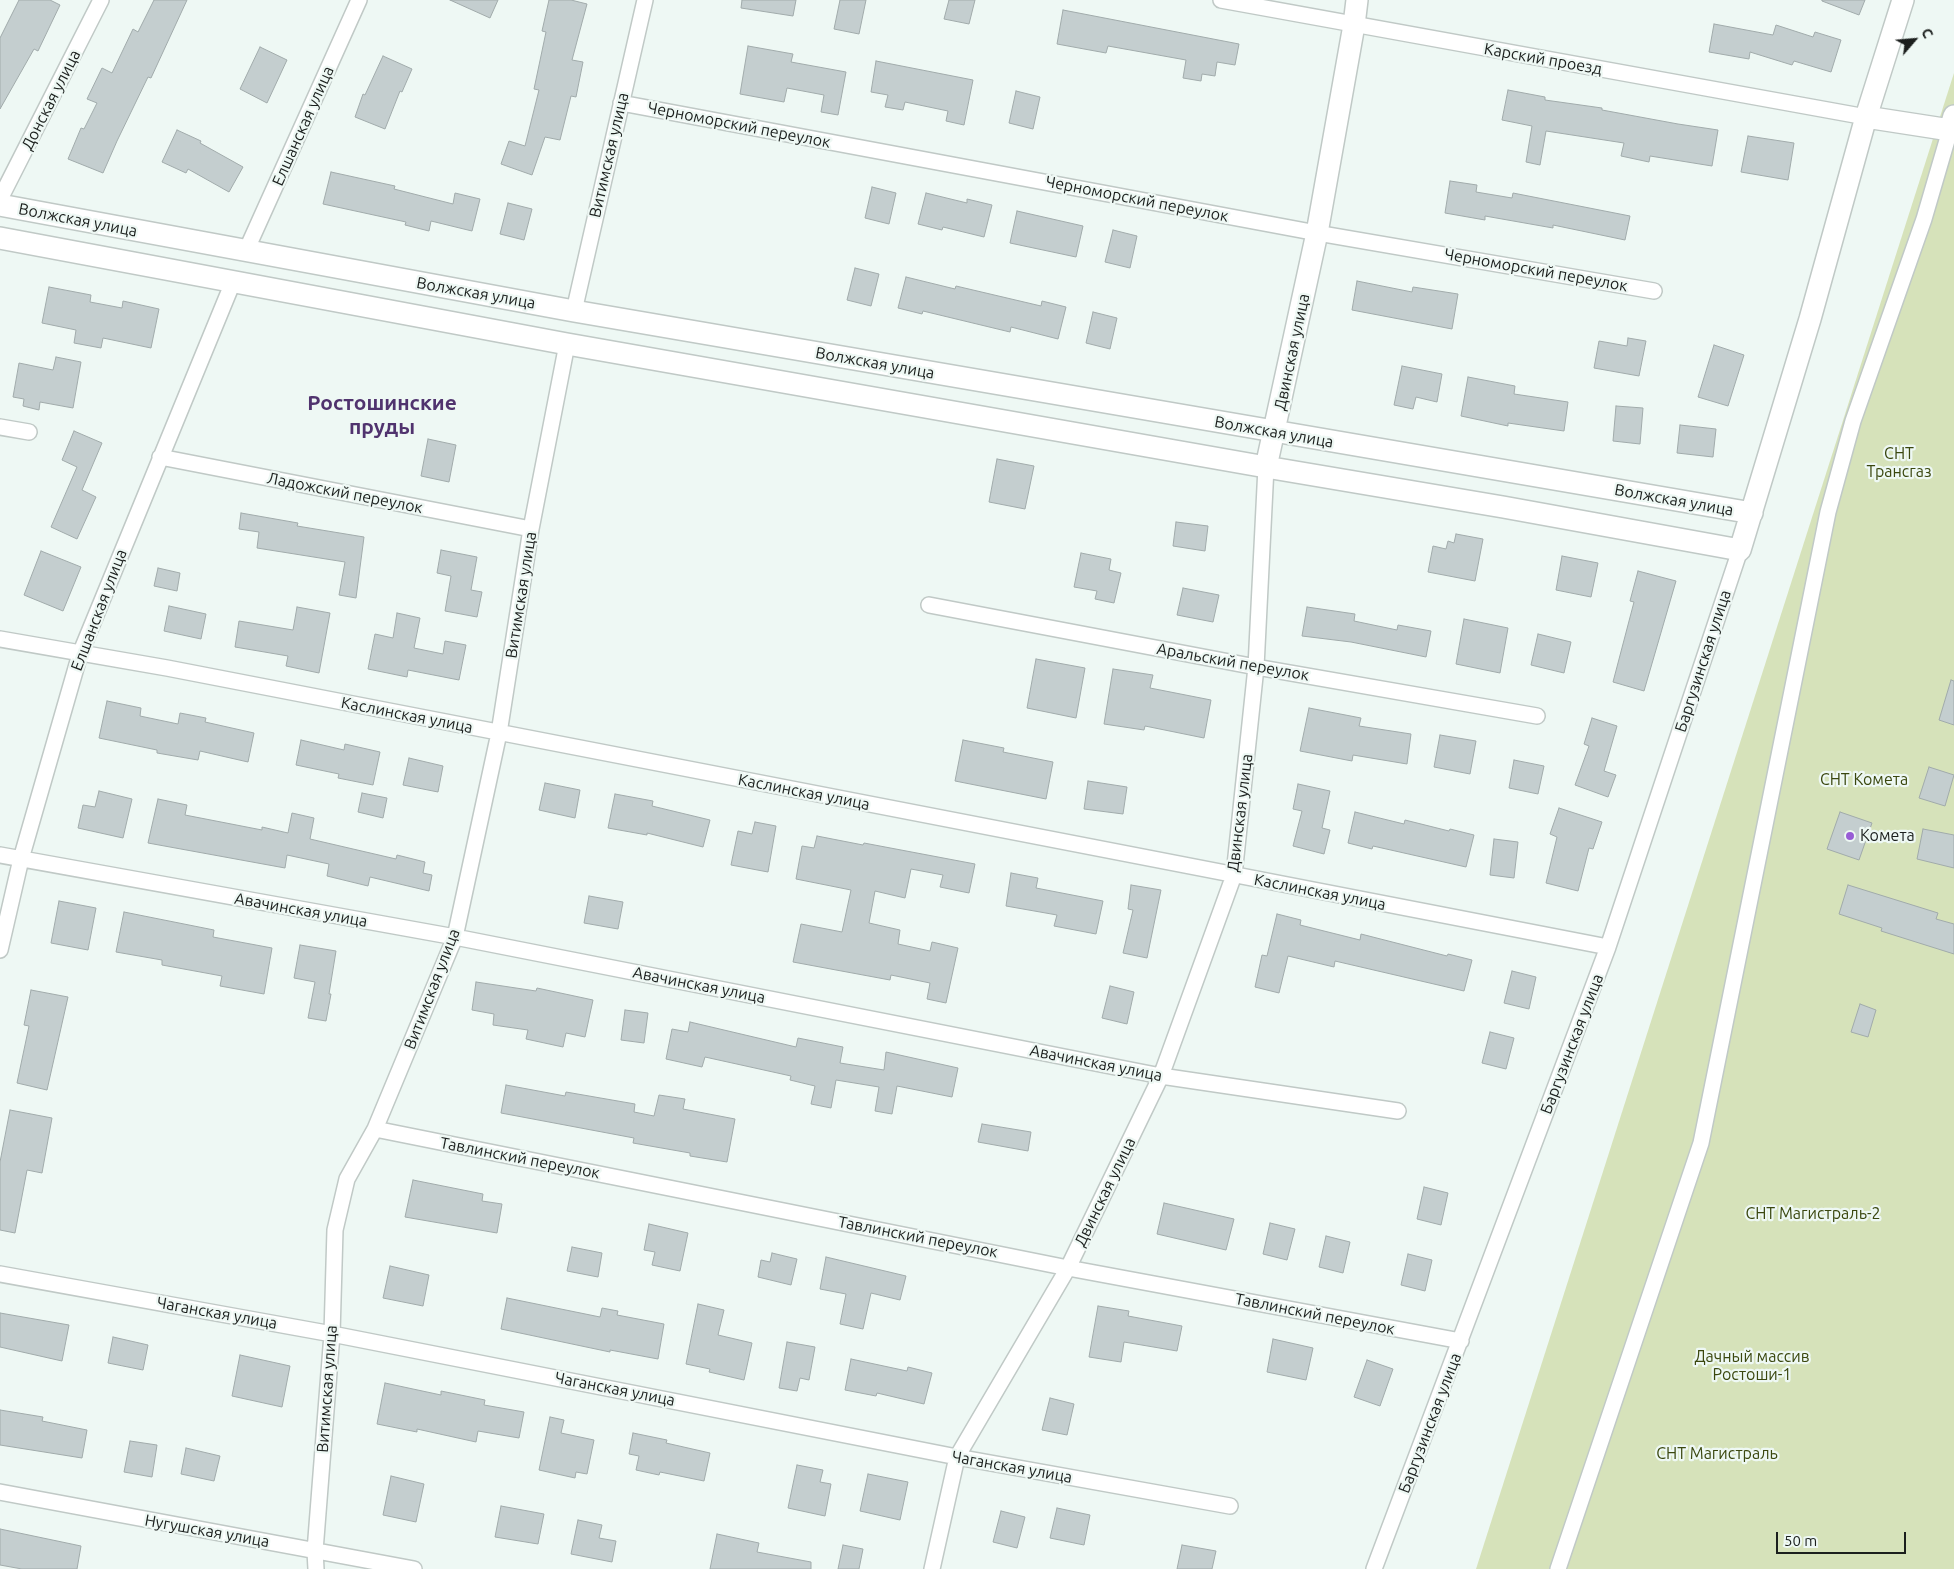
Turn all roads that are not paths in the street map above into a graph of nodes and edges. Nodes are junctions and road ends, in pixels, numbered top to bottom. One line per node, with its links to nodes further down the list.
1 (101, 0): 11 (street, Донская улица)
2 (359, 0): 15 (street, Елшанская улица)
3 (644, 0): 8 (street, Витимская улица)
4 (1221, 0): 7 (street, Карский проезд)
5 (1357, 0): 7 (street, Двинская улица)
6 (1903, 0): 9 (street, Баргузинская улица)
7 (1354, 25): 9 (street, Карский проезд); 13 (street, Двинская улица)
8 (621, 103): 13 (street, Черноморский переулок); 18 (street, Витимская улица)
9 (1866, 117): 10 (street); 25 (street, Баргузинская улица)
10 (1952, 123): 55 (street)
11 (0, 199)
12 (0, 205): 15 (street, Волжская улица)
13 (1317, 233): 17 (street, Черноморский переулок); 22 (street, Двинская улица)
14 (0, 238): 16 (street, Волжская улица)
15 (246, 251): 18 (street, Волжская улица)
16 (233, 282): 19 (street, Волжская улица); 23 (street, Елшанская улица)
17 (1654, 291)
18 (574, 311): 22 (street, Волжская улица)
19 (567, 344): 24 (street, Волжская улица); 26 (street, Витимская улица)
20 (0, 427): 21 (street)
21 (29, 432)
22 (1275, 432): 24 (street, Двинская улица); 25 (street, Волжская улица)
23 (160, 458): 26 (street, Ладожский переулок); 30 (street, Елшанская улица)
24 (1266, 468): 27 (street, Волжская улица); 31 (street, Двинская улица)
25 (1752, 513): 27 (street, Баргузинская улица)
26 (531, 529): 33 (street, Витимская улица)
27 (1740, 550): 38 (street, Баргузинская улица)
28 (929, 605): 31 (street, Аральский переулок)
29 (0, 639): 30 (street, Каслинская улица)
30 (80, 654): 33 (street, Каслинская улица); 35 (street, Елшанская улица)
31 (1256, 667): 32 (street, Аральский переулок); 36 (street, Двинская улица)
32 (1537, 716)
33 (499, 732): 36 (street, Каслинская улица); 37 (street, Витимская улица)
34 (0, 855): 35 (street, Авачинская улица)
35 (21, 859): 37 (street, Авачинская улица); 39 (street, Елшанская улица)
36 (1234, 875): 38 (street, Каслинская улица); 40 (street, Двинская улица)
37 (454, 937): 40 (street, Авачинская улица); 42 (street, Витимская улица)
38 (1608, 947): 46 (street, Баргузинская улица)
39 (0, 950)
40 (1161, 1076): 41 (street, Авачинская улица); 43 (street, Двинская улица)
41 (1398, 1111)
42 (375, 1129): 43 (street, Тавлинский переулок); 45 (street, Витимская улица)
43 (1068, 1268): 46 (street, Тавлинский переулок); 47 (street, Двинская улица)
44 (0, 1274): 45 (street, Чаганская улица)
45 (332, 1334): 47 (street, Чаганская улица); 50 (street, Витимская улица)
46 (1461, 1341): 54 (street, Баргузинская улица)
47 (957, 1457): 49 (street, Чаганская улица); 53 (street, Двинская улица)
48 (0, 1492): 50 (street, Нугушская улица)
49 (1230, 1506)
50 (315, 1550): 51 (street, Витимская улица); 52 (street, Нугушская улица)
51 (316, 1569)
52 (414, 1569)
53 (932, 1569)
54 (1374, 1569)
55 (1558, 1569)

